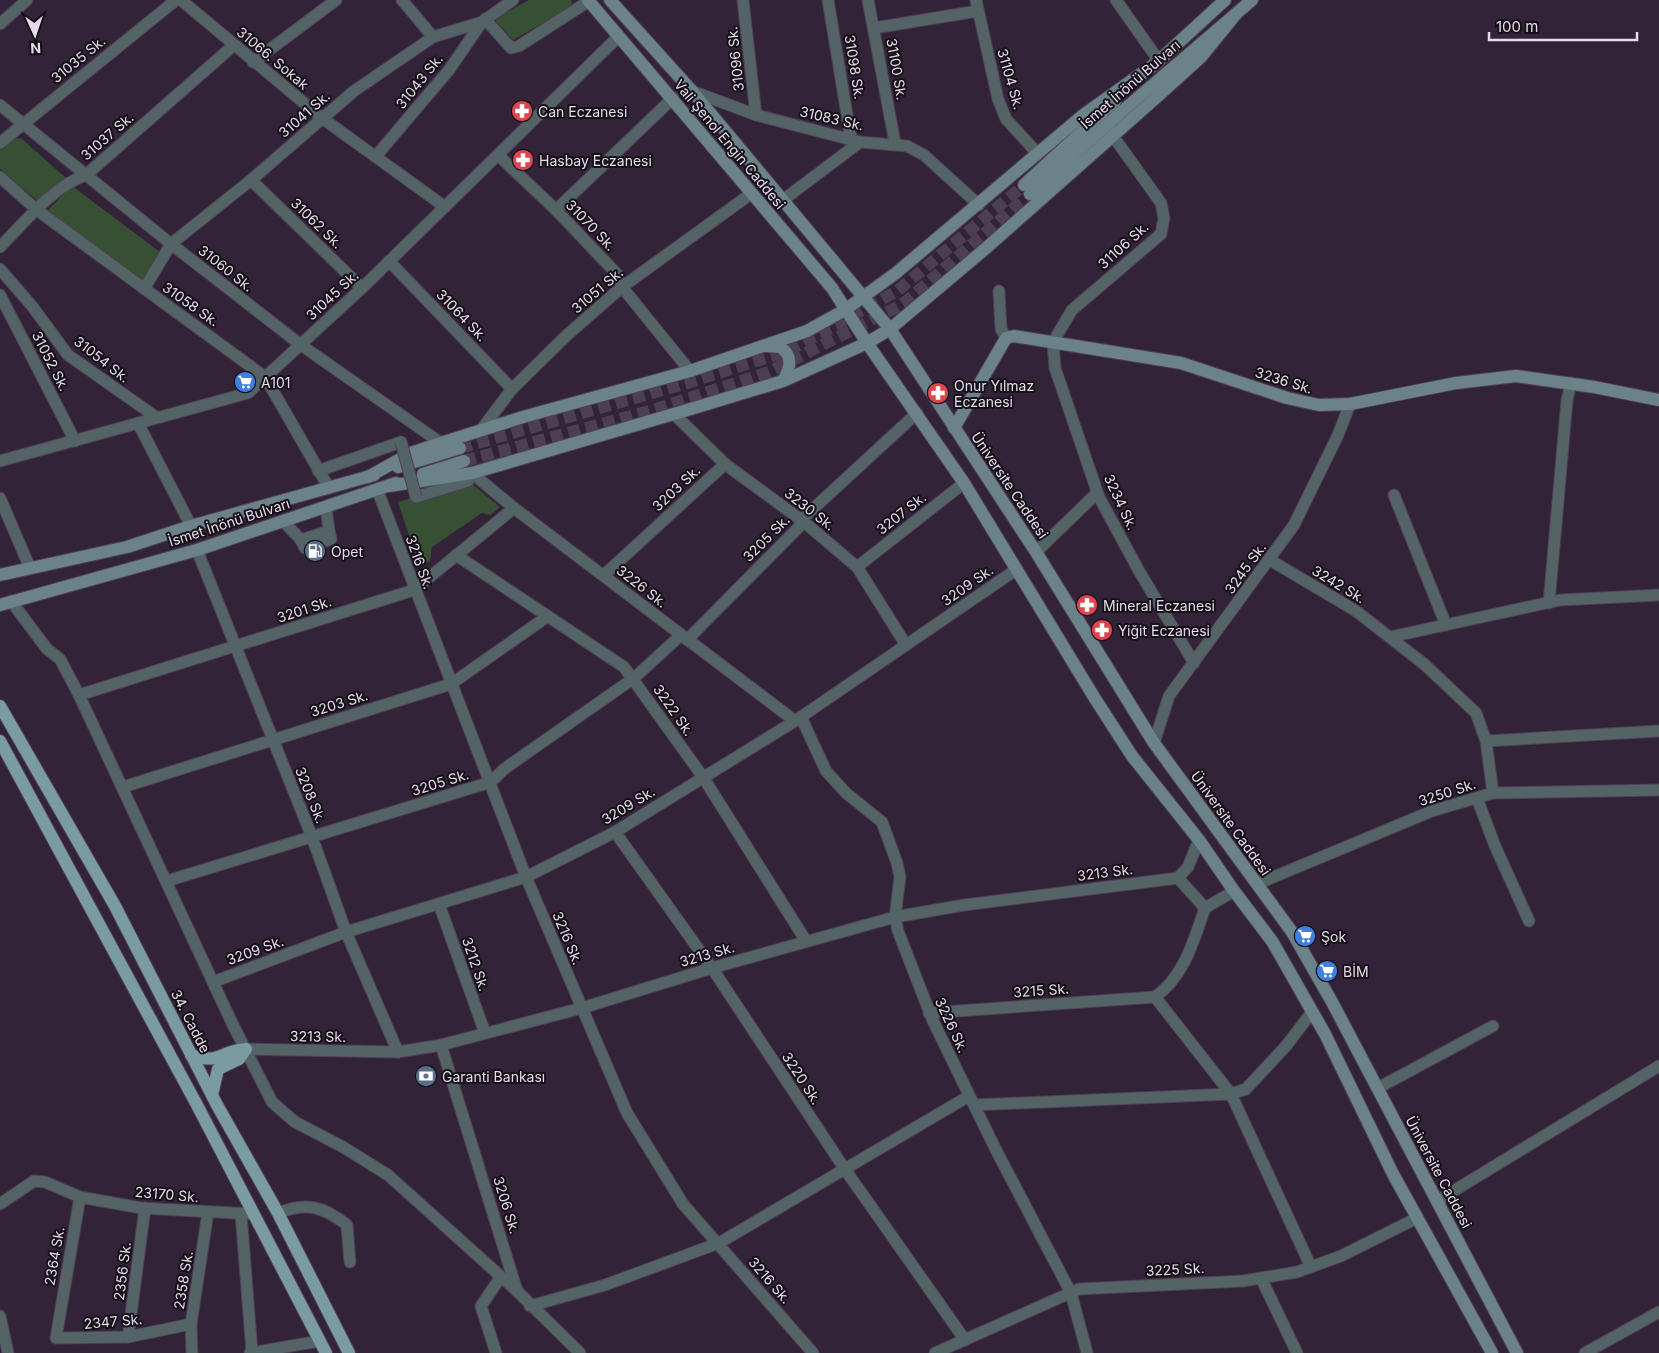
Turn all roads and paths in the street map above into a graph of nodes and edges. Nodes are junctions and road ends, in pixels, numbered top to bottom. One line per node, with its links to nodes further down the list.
1 (27, 0): 18 (street)
2 (176, 0): 30 (street, 31035 Sk.)
3 (181, 0): 22 (street, 31066. Sokak)
4 (336, 0): 24 (street)
5 (402, 0): 21 (street)
6 (513, 0): 17 (street, 31041 Sk.)
7 (610, 0): 25 (main road, Vali Şenol Engin Caddesi)
8 (743, 0): 28 (street, 31096 Sk.)
9 (828, 0): 32 (street, 31098 Sk.)
10 (868, 0): 19 (street, 31100 Sk.)
11 (1116, 0): 23 (street)
12 (1225, 0): 23 (main road, İsmet İnönü Bulvarı)
13 (1252, 0): 16 (main road, İsmet İnönü Bulvarı)
14 (588, 1): 17 (street); 20 (main road, Vali Şenol Engin Caddesi)
15 (977, 6): 19 (street); 35 (street, 31104 Sk.)
16 (1236, 14): 23 (main road, İsmet İnönü Bulvarı); 31 (main road)
17 (484, 20): 21 (street, 31041 Sk.); 37 (street, 31043 Sk.)
18 (0, 24)
19 (874, 28): 34 (street, 31100 Sk.)
20 (619, 36): 26 (main road, Vali Şenol Engin Caddesi); 36 (street, 31045 Sk.)
21 (434, 37): 29 (street, 31041 Sk.)
22 (234, 45): 24 (street, 31066. Sokak); 38 (street, 31037 Sk.)
23 (1159, 61): 35 (main road)
24 (253, 62): 29 (street, 31066. Sokak)
25 (692, 91): 28 (street, 31083 Sk.); 42 (main road, Vali Şenol Engin Caddesi)
26 (673, 98): 41 (main road, Vali Şenol Engin Caddesi); 46 (street)
27 (0, 106): 30 (street, 31060 Sk.)
28 (756, 115): 32 (street, 31083 Sk.)
29 (322, 118): 37 (street, 31066. Sokak); 40 (street, 31041 Sk.)
30 (22, 124): 33 (street, 31035 Sk.); 38 (street, 31060 Sk.)
31 (1113, 136): 58 (main road); 60 (street, 31106 Sk.)
32 (856, 140): 34 (street, 31083 Sk.); 42 (street)
33 (0, 143)
34 (895, 143): 43 (street, 31083 Sk.)
35 (1038, 154): 43 (main road)
36 (498, 155): 44 (street, 31045 Sk.); 46 (street, 31070 Sk.)
37 (376, 156): 44 (street, 31066. Sokak)
38 (86, 175): 45 (street, 31037 Sk.); 47 (street, 31060 Sk.)
39 (0, 177): 45 (street, 31058 Sk.)
40 (251, 180): 47 (street, 31041 Sk.); 52 (street, 31062 Sk.)
41 (752, 193): 51 (street, 31051 Sk.); 57 (main road, Vali Şenol Engin Caddesi)
42 (783, 200): 56 (main road, Vali Şenol Engin Caddesi)
43 (979, 205): 56 (main road)
44 (445, 207): 49 (street, 31045 Sk.)
45 (37, 210): 48 (street, 31037 Sk.); 53 (street, 31058 Sk.)
46 (556, 210): 51 (street, 31070 Sk.)
47 (171, 244): 53 (street, 31041 Sk.); 62 (street, 31060 Sk.)
48 (0, 247)
49 (389, 261): 52 (street, 31045 Sk.); 68 (street, 31064 Sk.)
50 (0, 269): 73 (street, 31054 Sk.)
51 (622, 287): 64 (street, 31070 Sk.); 68 (street, 31051 Sk.)
52 (362, 288): 62 (street, 31045 Sk.)
53 (144, 290): 65 (street, 31058 Sk.)
54 (999, 291): 59 (street)
55 (0, 295): 77 (street, 31052 Sk.)
56 (864, 296): 57 (main road); 58 (main road, Vali Şenol Engin Caddesi)
57 (845, 310): 61 (main road, Vali Şenol Engin Caddesi); 63 (main road)
58 (890, 329): 61 (main road); 75 (main road, Üniversite Caddesi)
59 (1006, 338): 60 (main road, 3236 Sk.); 75 (main road)
60 (1053, 342): 70 (main road, 3236 Sk.); 89 (street, 3234 Sk.)
61 (867, 343): 66 (main road); 71 (main road)
62 (301, 344): 65 (street, 31045 Sk.); 78 (street, 31060 Sk.)
63 (766, 346): 64 (main road); 66 (main road)
64 (690, 371): 76 (main road)
65 (265, 377): 73 (street, 31045 Sk.); 83 (street, 31058 Sk.)
66 (783, 381): 72 (main road)
67 (1571, 383): 69 (main road, 3236 Sk.); 70 (main road, 3236 Sk.); 109 (street)
68 (512, 389): 76 (street, 31051 Sk.)
69 (1659, 400)
70 (1350, 404): 100 (street, 3245 Sk.)
71 (917, 413): 86 (main road); 95 (street, 3205 Sk.)
72 (674, 414): 82 (street, 3230 Sk.); 85 (main road)
73 (156, 417): 74 (street, 31045 Sk.)
74 (138, 423): 77 (street, 31045 Sk.); 96 (street)
75 (954, 428): 98 (main road, Üniversite Caddesi)
76 (481, 430): 78 (main road)
77 (75, 441): 80 (street, 31045 Sk.)
78 (441, 443): 84 (main road)
79 (460, 448): 84 (main road, İsmet İnönü Bulvarı)
80 (0, 461)
81 (464, 461): 88 (main road, İsmet İnönü Bulvarı)
82 (725, 464): 95 (street, 3230 Sk.); 105 (street, 3203 Sk.)
83 (318, 471): 85 (street, bridge); 87 (street, 31058 Sk.)
84 (368, 477): 87 (main road, İsmet İnönü Bulvarı)
85 (470, 477): 88 (main road); 93 (street, 3226 Sk.)
86 (964, 483): 101 (street, 3207 Sk.); 103 (main road)
87 (328, 488): 96 (main road, İsmet İnönü Bulvarı)
88 (383, 488): 92 (main road, İsmet İnönü Bulvarı); 106 (street, 3216 Sk.)
89 (1097, 493): 98 (street); 116 (street, 3234 Sk.)
90 (1394, 495): 111 (street)
91 (0, 498): 102 (street)
92 (326, 506): 94 (main road, İsmet İnönü Bulvarı); 94 (street)
93 (514, 508): 99 (street, 3201 Sk.); 105 (street, 3226 Sk.)
94 (283, 521): 97 (main road, İsmet İnönü Bulvarı)
95 (802, 521): 101 (street, 3230 Sk.); 113 (street, 3205 Sk.)
96 (190, 526): 102 (main road, İsmet İnönü Bulvarı)
97 (197, 550): 108 (main road, İsmet İnönü Bulvarı); 115 (street, 3208 Sk.)
98 (1036, 552): 126 (main road, Üniversite Caddesi)
99 (456, 555): 106 (street, 3201 Sk.); 110 (street, 3222 Sk.)
100 (1270, 560): 112 (street, 3242 Sk.); 116 (street, 3245 Sk.)
101 (857, 567): 114 (street, 3230 Sk.)
102 (30, 568): 104 (main road, İsmet İnönü Bulvarı)
103 (1017, 569): 114 (street, 3209 Sk.); 135 (main road)
104 (0, 575)
105 (604, 575): 113 (street, 3226 Sk.)
106 (414, 590): 115 (street, 3201 Sk.); 118 (street, 3216 Sk.)
107 (1659, 595): 109 (street)
108 (6, 603): 119 (street)
109 (1549, 603): 111 (street)
110 (548, 616): 117 (street, 3222 Sk.); 118 (street, 3203 Sk.)
111 (1446, 625): 112 (street)
112 (1390, 637): 124 (street, 3242 Sk.)
113 (684, 638): 117 (street, 3205 Sk.); 121 (street, 3226 Sk.)
114 (906, 645): 121 (street, 3209 Sk.)
115 (237, 646): 119 (street, 3201 Sk.); 123 (street, 3208 Sk.)
116 (1194, 662): 126 (street, 3245 Sk.)
117 (634, 678): 127 (street, 3222 Sk.); 128 (street, 3205 Sk.)
118 (451, 684): 123 (street, 3203 Sk.); 128 (street, 3216 Sk.)
119 (79, 695): 129 (street)
120 (0, 706): 158 (main road, 34. Cadde)
121 (798, 719): 127 (street, 3209 Sk.); 143 (street, 3226 Sk.)
122 (1659, 731): 124 (street)
123 (273, 738): 129 (street, 3203 Sk.); 134 (street, 3208 Sk.)
124 (1486, 740): 131 (street, 3242 Sk.)
125 (0, 741): 172 (main road)
126 (1154, 743): 139 (main road, Üniversite Caddesi)
127 (703, 777): 133 (street, 3209 Sk.); 146 (street, 3222 Sk.)
128 (491, 782): 134 (street, 3205 Sk.); 136 (street, 3216 Sk.)
129 (123, 786): 138 (street)
130 (1659, 790): 131 (street, 3250 Sk.)
131 (1493, 793): 132 (street, 3250 Sk.)
132 (1477, 798): 139 (street, 3250 Sk.); 144 (street)
133 (615, 832): 136 (street, 3209 Sk.); 147 (street, 3220 Sk.)
134 (312, 837): 138 (street, 3205 Sk.); 145 (street, 3208 Sk.)
135 (1199, 840): 137 (street); 140 (main road)
136 (526, 877): 141 (street, 3209 Sk.); 150 (street, 3216 Sk.)
137 (1178, 878): 142 (street); 143 (street, 3213 Sk.)
138 (167, 881): 148 (street)
139 (1257, 884): 161 (main road, Üniversite Caddesi)
140 (1234, 892): 142 (street); 151 (main road)
141 (439, 904): 145 (street, 3209 Sk.); 154 (street, 3212 Sk.)
142 (1205, 908): 149 (street)
143 (895, 917): 146 (street, 3213 Sk.); 152 (street, 3226 Sk.)
144 (1529, 921)
145 (346, 932): 148 (street, 3209 Sk.); 157 (street, 3208 Sk.)
146 (806, 942): 147 (street, 3213 Sk.)
147 (712, 968): 150 (street, 3213 Sk.); 165 (street, 3220 Sk.)
148 (213, 982): 156 (street)
149 (1154, 997): 152 (street, 3215 Sk.); 162 (street)
150 (582, 1008): 154 (street, 3213 Sk.); 174 (street, 3216 Sk.)
151 (1312, 1012): 162 (street); 173 (main road)
152 (929, 1013): 164 (street, 3226 Sk.)
153 (1493, 1026): 161 (street)
154 (485, 1033): 155 (street, 3213 Sk.)
155 (441, 1045): 157 (street, 3213 Sk.); 179 (street, 3206 Sk.)
156 (246, 1049): 157 (street, 3213 Sk.); 159 (main road); 177 (street)
157 (398, 1052)
158 (191, 1054): 159 (main road); 163 (main road, 34. Cadde)
159 (216, 1064): 163 (main road)
160 (1659, 1066): 167 (street)
161 (1378, 1088): 167 (main road, Üniversite Caddesi)
162 (1231, 1094): 164 (street); 176 (street)
163 (212, 1095): 171 (main road, 34. Cadde)
164 (972, 1100): 165 (street); 180 (street, 3226 Sk.)
165 (844, 1168): 174 (street); 187 (street, 3220 Sk.)
166 (80, 1197): 168 (street, 23170 Sk.); 169 (street, 23170 Sk.); 184 (street, 2364 Sk.)
167 (1437, 1201): 201 (main road, Üniversite Caddesi)
168 (0, 1204)
169 (145, 1208): 170 (street, 23170 Sk.); 186 (street, 2356 Sk.)
170 (208, 1212): 172 (street, 23170 Sk.); 185 (street, 2358 Sk.)
171 (278, 1213): 175 (street); 193 (main road, 34. Cadde)
172 (247, 1214): 188 (main road); 191 (street)
173 (1417, 1218): 176 (street, 3225 Sk.); 200 (main road)
174 (719, 1244): 181 (street); 196 (street, 3216 Sk.)
175 (350, 1262)
176 (1311, 1267): 178 (street, 3225 Sk.)
177 (500, 1278): 179 (street); 194 (street)
178 (1261, 1278): 180 (street, 3225 Sk.); 199 (street)
179 (517, 1291): 181 (street, 3206 Sk.)
180 (1071, 1293): 187 (street, 3225 Sk.); 198 (street, 3226 Sk.)
181 (530, 1306): 195 (street, 3206 Sk.)
182 (1659, 1312): 202 (street)
183 (0, 1316): 189 (street)
184 (58, 1319): 186 (street, 2347 Sk.)
185 (191, 1324): 186 (street, 2347 Sk.); 190 (street, 2358 Sk.)
186 (128, 1337)
187 (965, 1340): 197 (street, 3225 Sk.)
188 (320, 1341): 191 (street); 192 (main road)
189 (8, 1353)
190 (192, 1353)
191 (251, 1353)
192 (326, 1353)
193 (349, 1353)
194 (496, 1353)
195 (580, 1353)
196 (813, 1353)
197 (935, 1353)
198 (1087, 1353)
199 (1297, 1353)
200 (1492, 1353)
201 (1517, 1353)
202 (1585, 1353)

